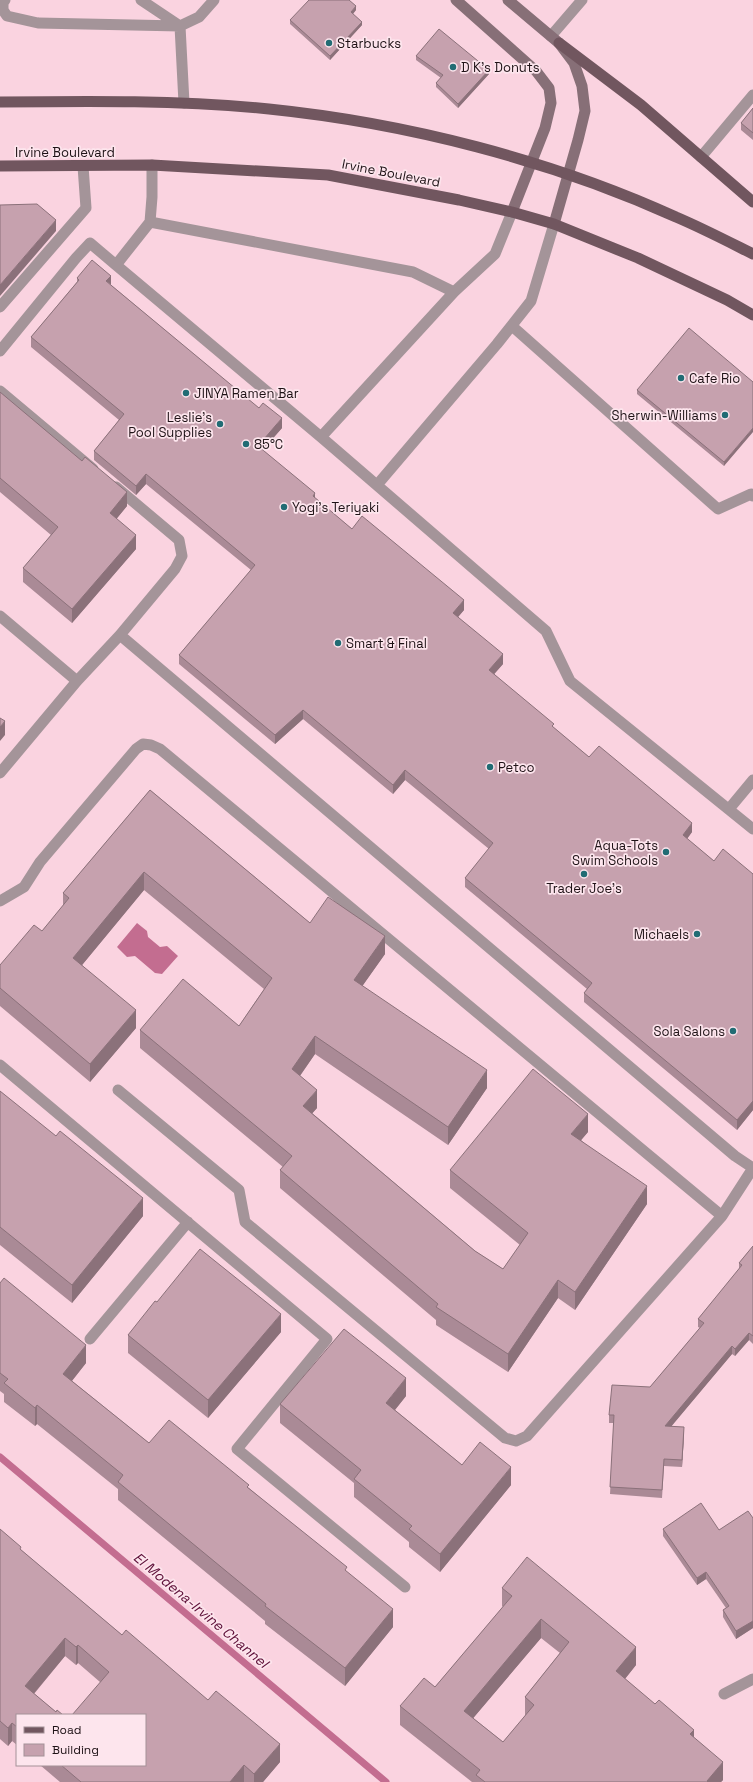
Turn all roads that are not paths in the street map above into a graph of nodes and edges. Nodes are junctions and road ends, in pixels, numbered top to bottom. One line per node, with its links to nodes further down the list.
1 (5, 0): 7 (street)
2 (141, 0): 7 (street)
3 (214, 0): 7 (street)
4 (456, 0): 13 (main road)
5 (508, 0): 8 (main road)
6 (582, 0): 8 (street)
7 (180, 26): 11 (street)
8 (555, 40): 12 (main road); 17 (main road)
9 (753, 95): 12 (street)
10 (3, 102): 11 (main road)
11 (184, 103): 13 (main road)
12 (701, 158): 18 (main road)
13 (532, 163): 17 (main road); 19 (main road)
14 (152, 165): 16 (main road, Irvine Boulevard); 19 (main road, Irvine Boulevard); 20 (street)
15 (0, 166): 16 (main road, Irvine Boulevard)
16 (83, 166): 25 (street)
17 (568, 175): 21 (main road); 22 (main road)
18 (753, 202)
19 (512, 212): 21 (main road, Irvine Boulevard); 24 (street)
20 (150, 222): 23 (street); 24 (street)
21 (554, 224): 26 (main road, Irvine Boulevard); 27 (street)
22 (753, 254)
23 (116, 265): 28 (street); 30 (street)
24 (454, 292): 30 (street)
25 (0, 307)
26 (753, 315)
27 (512, 326): 31 (street); 32 (street)
28 (0, 351)
29 (0, 391): 34 (street)
30 (321, 437): 31 (street)
31 (377, 485): 38 (street)
32 (752, 494)
33 (0, 616): 35 (street)
34 (120, 635): 35 (street); 43 (street)
35 (77, 681): 36 (street)
36 (0, 773)
37 (753, 780): 38 (street)
38 (729, 809): 39 (street)
39 (753, 829)
40 (0, 901): 43 (street)
41 (0, 1066): 44 (street)
42 (118, 1090): 43 (street)
43 (722, 1216)
44 (188, 1222): 45 (street); 46 (street)
45 (90, 1339)
46 (405, 1587)
47 (753, 1679): 48 (street)
48 (724, 1694)

